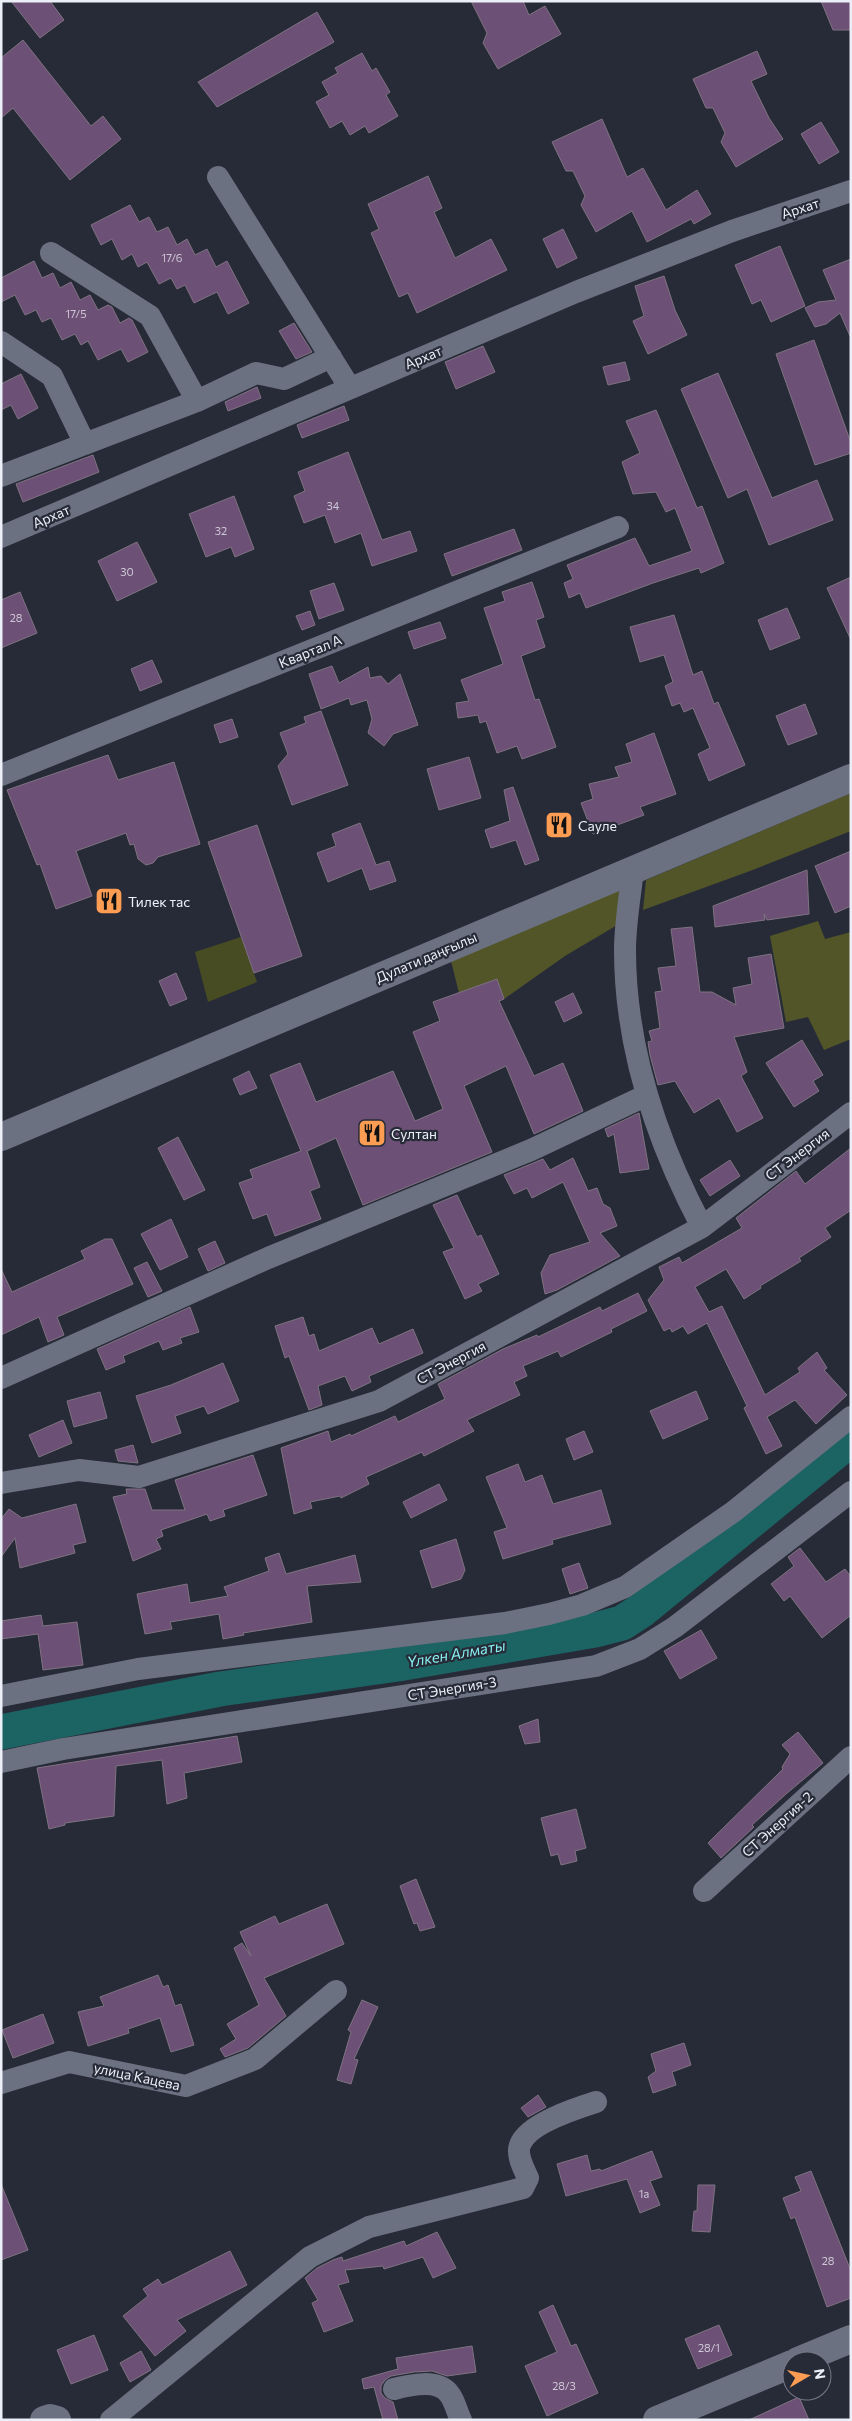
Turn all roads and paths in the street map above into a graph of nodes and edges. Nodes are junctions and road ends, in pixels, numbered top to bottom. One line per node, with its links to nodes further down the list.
1 (218, 177): 5 (street)
2 (851, 191): 6 (street, Архат)
3 (51, 253): 7 (street)
4 (1, 342): 8 (street)
5 (331, 357): 6 (street); 7 (street)
6 (350, 388): 11 (street, Архат)
7 (197, 401): 8 (street)
8 (85, 444): 9 (street)
9 (1, 476)
10 (618, 527): 12 (street, Квартал А)
11 (1, 537)
12 (1, 775)
13 (851, 778): 14 (main road, Дулати даңғылы)
14 (633, 870): 15 (street); 17 (main road, Дулати даңғылы)
15 (647, 1095): 18 (street); 19 (street)
16 (851, 1113): 18 (street, СТ Энергия)
17 (1, 1137)
18 (702, 1227): 21 (street, СТ Энергия)
19 (1, 1378)
20 (851, 1417): 23 (street)
21 (1, 1483)
22 (851, 1492): 25 (street, СТ Энергия-3)
23 (1, 1696)
24 (851, 1757): 26 (street, СТ Энергия-2)
25 (1, 1762)
26 (704, 1892)
27 (336, 1991): 28 (street, улица Кацева)
28 (1, 2083)
29 (596, 2102): 36 (street)
30 (851, 2339): 31 (main road)
31 (822, 2351)
32 (782, 2368): 38 (main road)
33 (394, 2389): 37 (street)
34 (44, 2420): 35 (main road)
35 (57, 2420)
36 (111, 2420)
37 (461, 2420)
38 (657, 2420)

